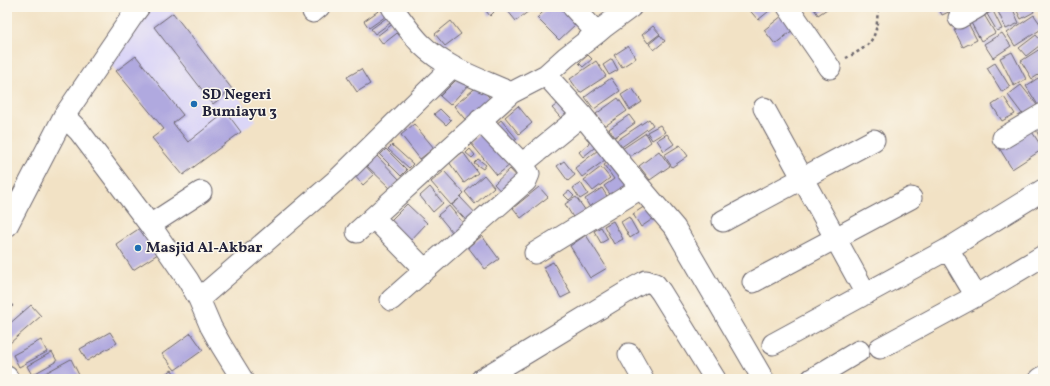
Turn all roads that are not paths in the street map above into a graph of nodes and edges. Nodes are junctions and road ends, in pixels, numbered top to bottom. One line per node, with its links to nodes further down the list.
1 (139, 7): 16 (street)
2 (392, 7): 9 (street)
3 (574, 7): 8 (street)
4 (630, 7): 8 (street)
5 (788, 7): 10 (street)
6 (978, 7): 7 (street)
7 (959, 18)
8 (597, 33): 11 (street)
9 (452, 67): 12 (street); 39 (street)
10 (830, 68)
11 (546, 75): 12 (street); 15 (street)
12 (510, 93): 17 (street)
13 (764, 108): 21 (street)
14 (1043, 114): 18 (street)
15 (582, 115): 20 (street); 22 (street)
16 (64, 116): 28 (street); 29 (street)
17 (480, 120): 20 (street); 26 (street)
18 (1003, 138)
19 (874, 140): 21 (street)
20 (522, 164): 35 (street)
21 (803, 179): 27 (street); 31 (street)
22 (641, 188): 33 (street); 50 (street)
23 (1043, 190): 32 (street)
24 (200, 192): 29 (street)
25 (911, 198): 31 (street)
26 (374, 218): 30 (street); 35 (street)
27 (723, 221)
28 (7, 226)
29 (150, 226): 39 (street)
30 (357, 232)
31 (835, 238): 36 (street); 37 (street)
32 (948, 249): 37 (street); 38 (street)
33 (535, 253)
34 (1043, 256): 38 (street)
35 (425, 270): 40 (street)
36 (753, 282)
37 (866, 294): 41 (street)
38 (976, 296): 42 (street)
39 (199, 299): 46 (street)
40 (391, 300)
41 (774, 344)
42 (880, 348)
43 (859, 351): 51 (street)
44 (630, 354): 48 (street)
45 (1043, 377): 52 (street)
46 (242, 379)
47 (482, 379): 49 (street)
48 (643, 379)
49 (715, 379)
50 (762, 379)
51 (812, 379)
52 (1040, 379)

